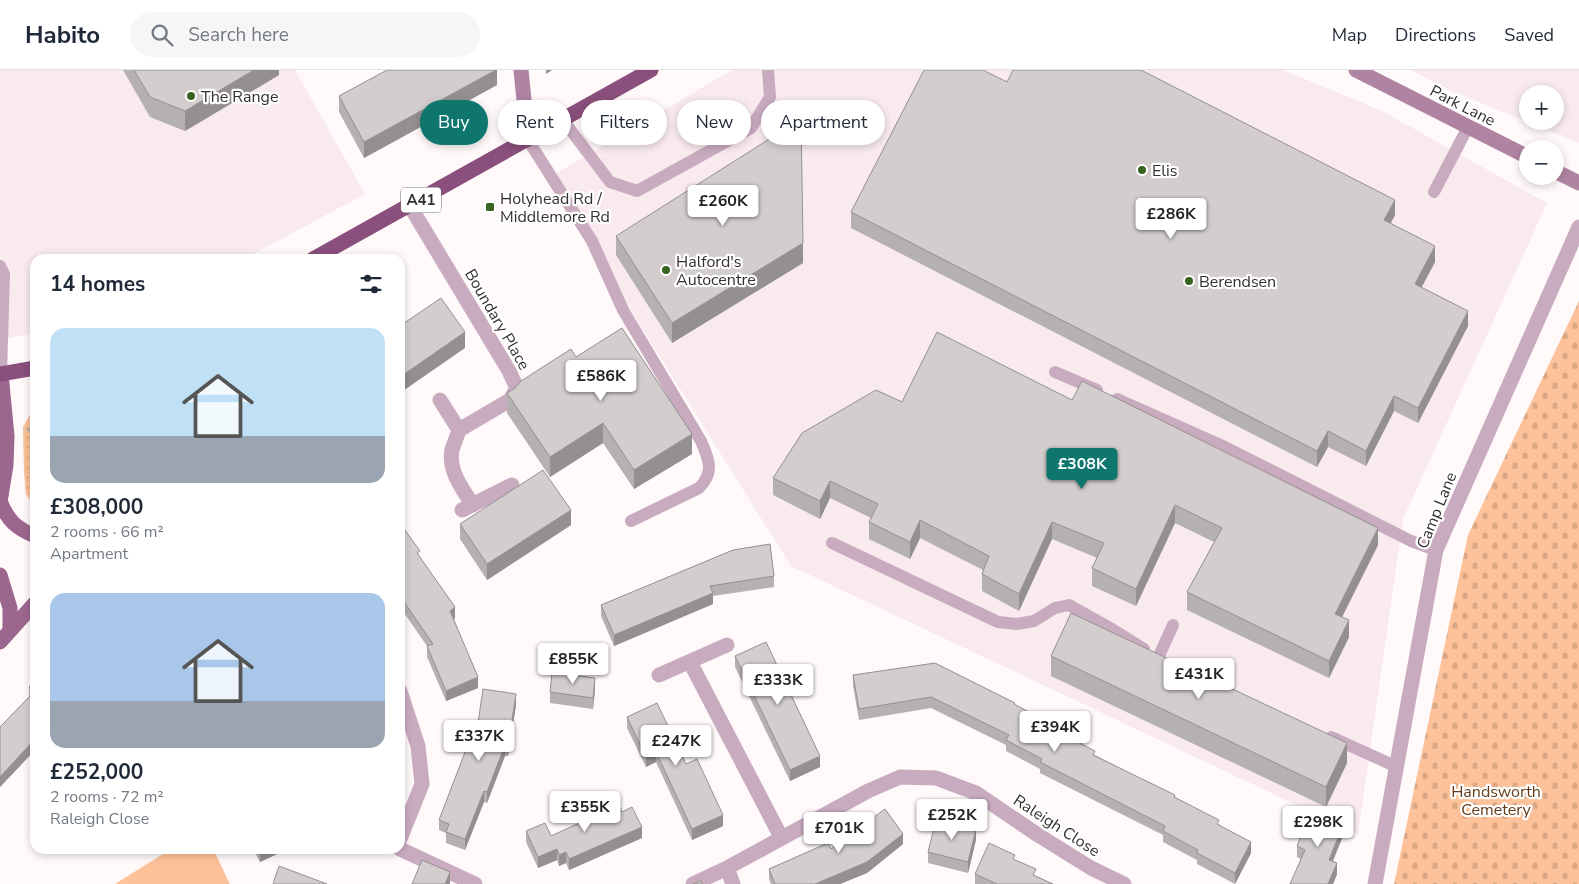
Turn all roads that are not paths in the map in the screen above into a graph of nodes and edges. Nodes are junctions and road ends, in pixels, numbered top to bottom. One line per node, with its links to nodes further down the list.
1 (521, 70): 5 (street)
2 (651, 70): 6 (highway, A41)
3 (768, 70): 8 (lane)
4 (1356, 70): 7 (street, Park Lane)
5 (524, 100)
6 (571, 115)
7 (1468, 127): 11 (street, Park Lane); 14 (lane)
8 (571, 132)
9 (519, 145): 15 (highway, A41)
10 (531, 145): 26 (lane)
11 (1519, 152)
12 (1564, 176): 13 (street)
13 (1579, 183)
14 (1434, 192)
15 (410, 206): 17 (highway, A41); 23 (street, Boundary Place)
16 (1579, 227): 29 (street, Camp Lane)
17 (322, 254)
18 (0, 266): 21 (lane)
19 (30, 369): 21 (highway)
20 (1055, 372): 29 (lane)
21 (0, 374): 25 (main road)
22 (440, 400): 23 (street)
23 (459, 430): 24 (street)
24 (512, 485)
25 (0, 502): 27 (main road)
26 (631, 521)
27 (30, 534)
28 (832, 543): 32 (lane)
29 (1436, 550): 39 (street, Camp Lane)
30 (0, 575): 33 (main road)
31 (30, 608): 33 (main road)
32 (1173, 625)
33 (5, 636)
34 (727, 645): 35 (street)
35 (690, 662): 36 (street); 41 (street)
36 (659, 675)
37 (405, 706): 40 (street)
38 (1318, 730): 39 (lane)
39 (1398, 767): 48 (street, Camp Lane)
40 (405, 826)
41 (781, 838): 43 (street, Raleigh Close); 47 (street, Raleigh Close)
42 (405, 851): 44 (street)
43 (727, 868): 45 (street, Raleigh Close); 46 (street)
44 (475, 884)
45 (693, 884)
46 (733, 884)
47 (1124, 884)
48 (1376, 884)

